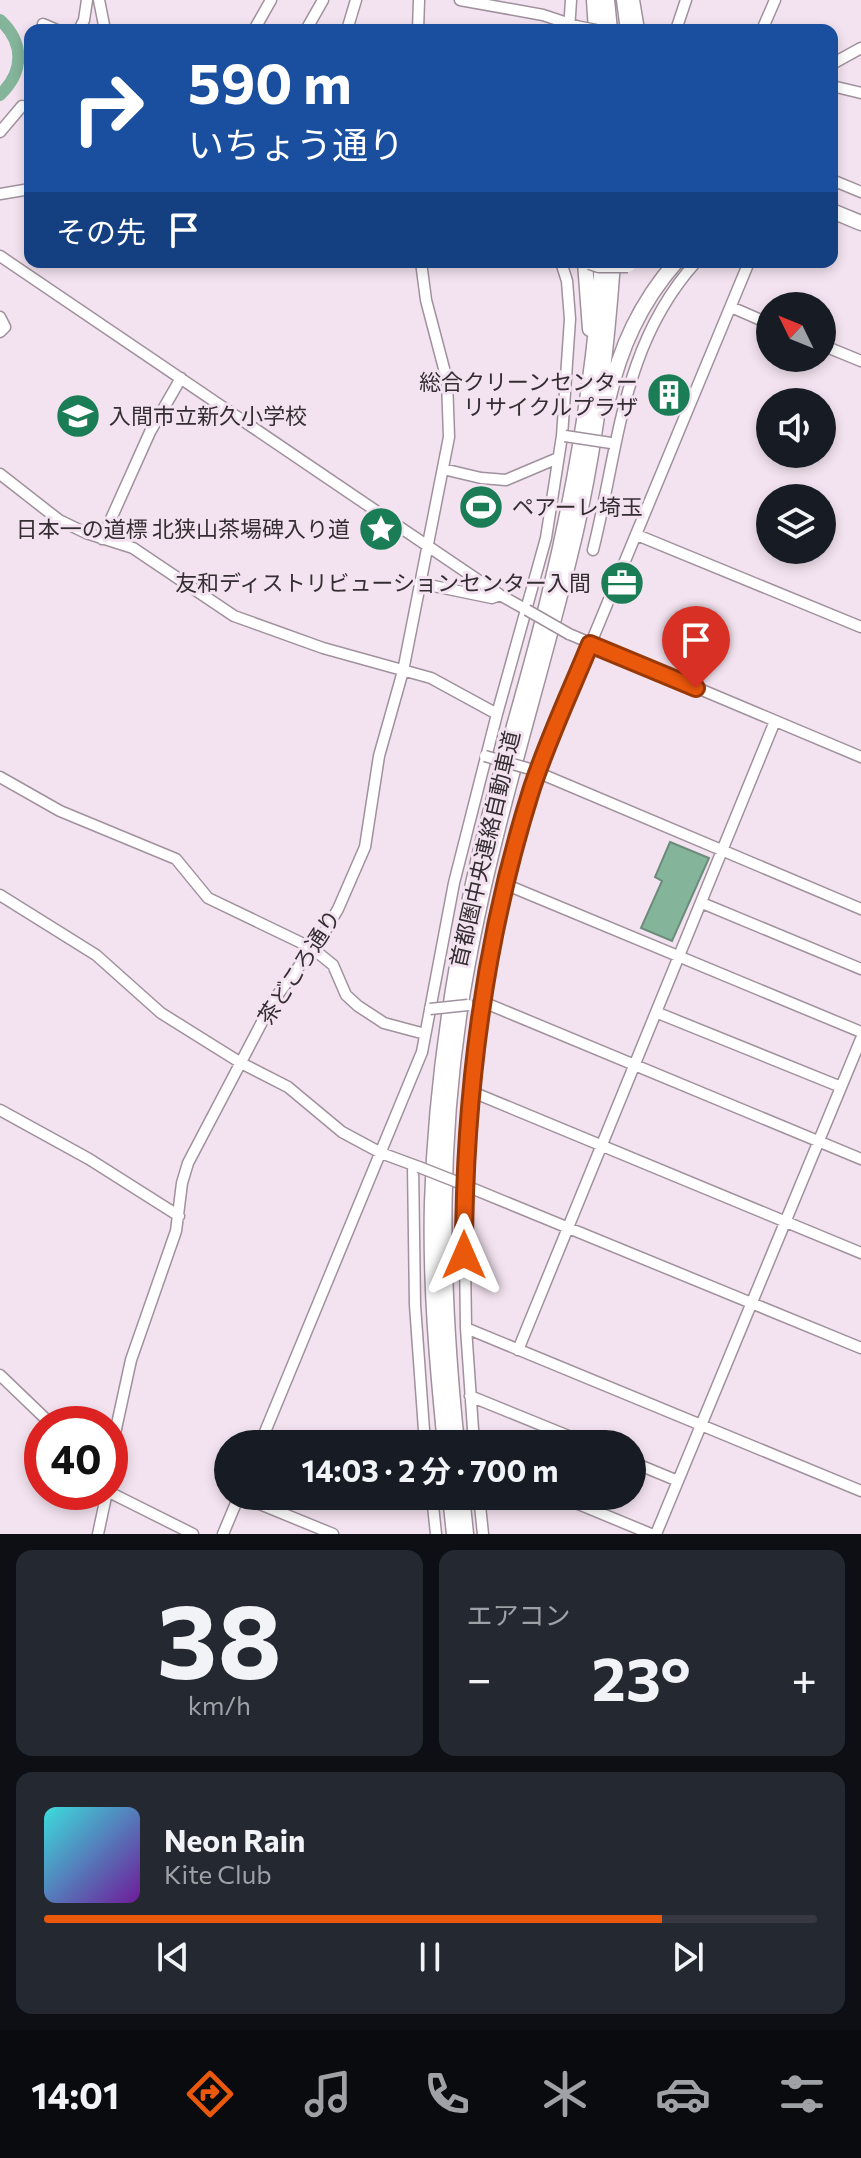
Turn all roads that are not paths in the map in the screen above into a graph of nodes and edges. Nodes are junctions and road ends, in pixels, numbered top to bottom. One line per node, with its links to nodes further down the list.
1 (87, 0): 15 (street)
2 (99, 0): 16 (street)
3 (271, 0): 17 (street)
4 (323, 0): 18 (street)
5 (356, 0): 19 (street)
6 (419, 0): 20 (street)
7 (460, 0): 21 (street)
8 (571, 0): 22 (street)
9 (593, 0): 23 (highway)
10 (607, 0): 24 (highway)
11 (624, 0): 25 (highway)
12 (634, 0): 26 (street)
13 (686, 0): 27 (street)
14 (775, 0): 28 (street)
15 (82, 24)
16 (104, 24)
17 (257, 24)
18 (309, 24)
19 (349, 24)
20 (418, 24)
21 (562, 24)
22 (570, 24)
23 (594, 24)
24 (609, 24)
25 (627, 24)
26 (638, 24)
27 (678, 24)
28 (765, 24)
29 (861, 48): 30 (street)
30 (838, 61)
31 (838, 87): 32 (street)
32 (861, 93)
33 (22, 106): 34 (street)
34 (0, 132)
35 (838, 182): 37 (street)
36 (24, 190): 38 (street)
37 (861, 192)
38 (0, 194)
39 (838, 210): 40 (highway)
40 (857, 218)
41 (0, 256): 56 (street)
42 (422, 268): 60 (street, 茶どころ通り)
43 (563, 268): 57 (street)
44 (588, 268): 62 (highway)
45 (601, 268): 62 (highway, 首都圏中央連絡自動車道)
46 (625, 268): 63 (highway, 首都圏中央連絡自動車道)
47 (671, 268): 63 (highway)
48 (691, 268): 58 (street)
49 (747, 268): 50 (street)
50 (731, 307): 52 (street); 64 (street)
51 (0, 317): 53 (street)
52 (756, 318)
53 (0, 332)
54 (836, 351): 55 (street)
55 (861, 361)
56 (181, 378): 65 (street); 66 (street)
57 (563, 436): 58 (street, bridge); 59 (street)
58 (614, 444): 67 (street)
59 (558, 458): 60 (street); 70 (street)
60 (443, 469): 66 (street, 茶どころ通り)
61 (0, 474): 65 (street)
62 (572, 496): 120 (highway, 首都圏中央連絡自動車道)
63 (579, 518): 121 (highway, 首都圏中央連絡自動車道)
64 (637, 535): 71 (street); 72 (street)
65 (102, 539): 73 (street)
66 (426, 543): 68 (street, 茶どころ通り); 69 (street)
67 (593, 550)
68 (419, 583): 69 (street); 73 (street, 茶どころ通り)
69 (500, 595): 70 (street)
70 (527, 610): 72 (street, bridge); 74 (street)
71 (861, 627)
72 (590, 644): 75 (street); 78 (street)
73 (403, 671): 74 (street); 85 (street, 茶どころ通り)
74 (497, 714): 76 (street)
75 (775, 721): 77 (street); 80 (street)
76 (485, 756): 78 (street, bridge); 89 (street)
77 (861, 757)
78 (534, 771): 80 (street); 81 (street)
79 (0, 777): 85 (street)
80 (722, 853): 83 (street); 84 (street)
81 (507, 885): 86 (street); 88 (street)
82 (0, 895): 94 (street)
83 (702, 903): 86 (street); 87 (street)
84 (861, 909)
85 (312, 948): 92 (street); 94 (street, 茶どころ通り)
86 (680, 957): 90 (street); 91 (street)
87 (861, 969)
88 (483, 1002): 89 (street, bridge); 95 (street); 97 (street)
89 (430, 1009): 92 (street)
90 (658, 1013): 95 (street); 96 (street)
91 (861, 1032)
92 (425, 1034): 101 (street)
93 (861, 1039): 96 (street)
94 (241, 1063): 101 (street); 105 (street, 茶どころ通り)
95 (636, 1067): 99 (street); 100 (street)
96 (841, 1087): 99 (street)
97 (470, 1091): 100 (street); 104 (street)
98 (0, 1110): 105 (street)
99 (819, 1141): 102 (street); 106 (street)
100 (602, 1147): 106 (street); 107 (street)
101 (381, 1153): 103 (street); 118 (street)
102 (861, 1159)
103 (416, 1166): 104 (street, bridge); 119 (street)
104 (460, 1183): 107 (street); 110 (street)
105 (179, 1216): 116 (street, 茶どころ通り)
106 (785, 1222): 108 (street); 109 (street)
107 (567, 1229): 109 (street); 112 (street)
108 (861, 1253)
109 (752, 1303): 111 (street); 117 (street)
110 (466, 1328): 112 (street); 114 (street)
111 (861, 1348)
112 (518, 1350): 117 (street)
113 (0, 1375): 115 (street)
114 (470, 1396): 122 (street); 123 (street)
115 (32, 1406)
116 (121, 1406)
117 (701, 1425): 125 (street); 126 (street)
118 (266, 1430)
119 (424, 1430)
120 (444, 1430)
121 (456, 1430)
122 (473, 1430)
123 (554, 1430)
124 (646, 1468): 125 (street)
125 (678, 1481): 144 (street)
126 (861, 1491)
127 (128, 1502): 137 (street)
128 (104, 1510): 136 (street)
129 (234, 1510): 138 (street)
130 (274, 1510): 139 (street)
131 (433, 1510): 140 (street)
132 (451, 1510): 141 (highway)
133 (463, 1510): 142 (highway)
134 (480, 1510): 143 (street)
135 (594, 1510): 144 (street)
136 (98, 1534)
137 (193, 1534)
138 (223, 1534)
139 (333, 1534)
140 (436, 1534)
141 (454, 1534)
142 (466, 1534)
143 (483, 1534)
144 (653, 1534)

